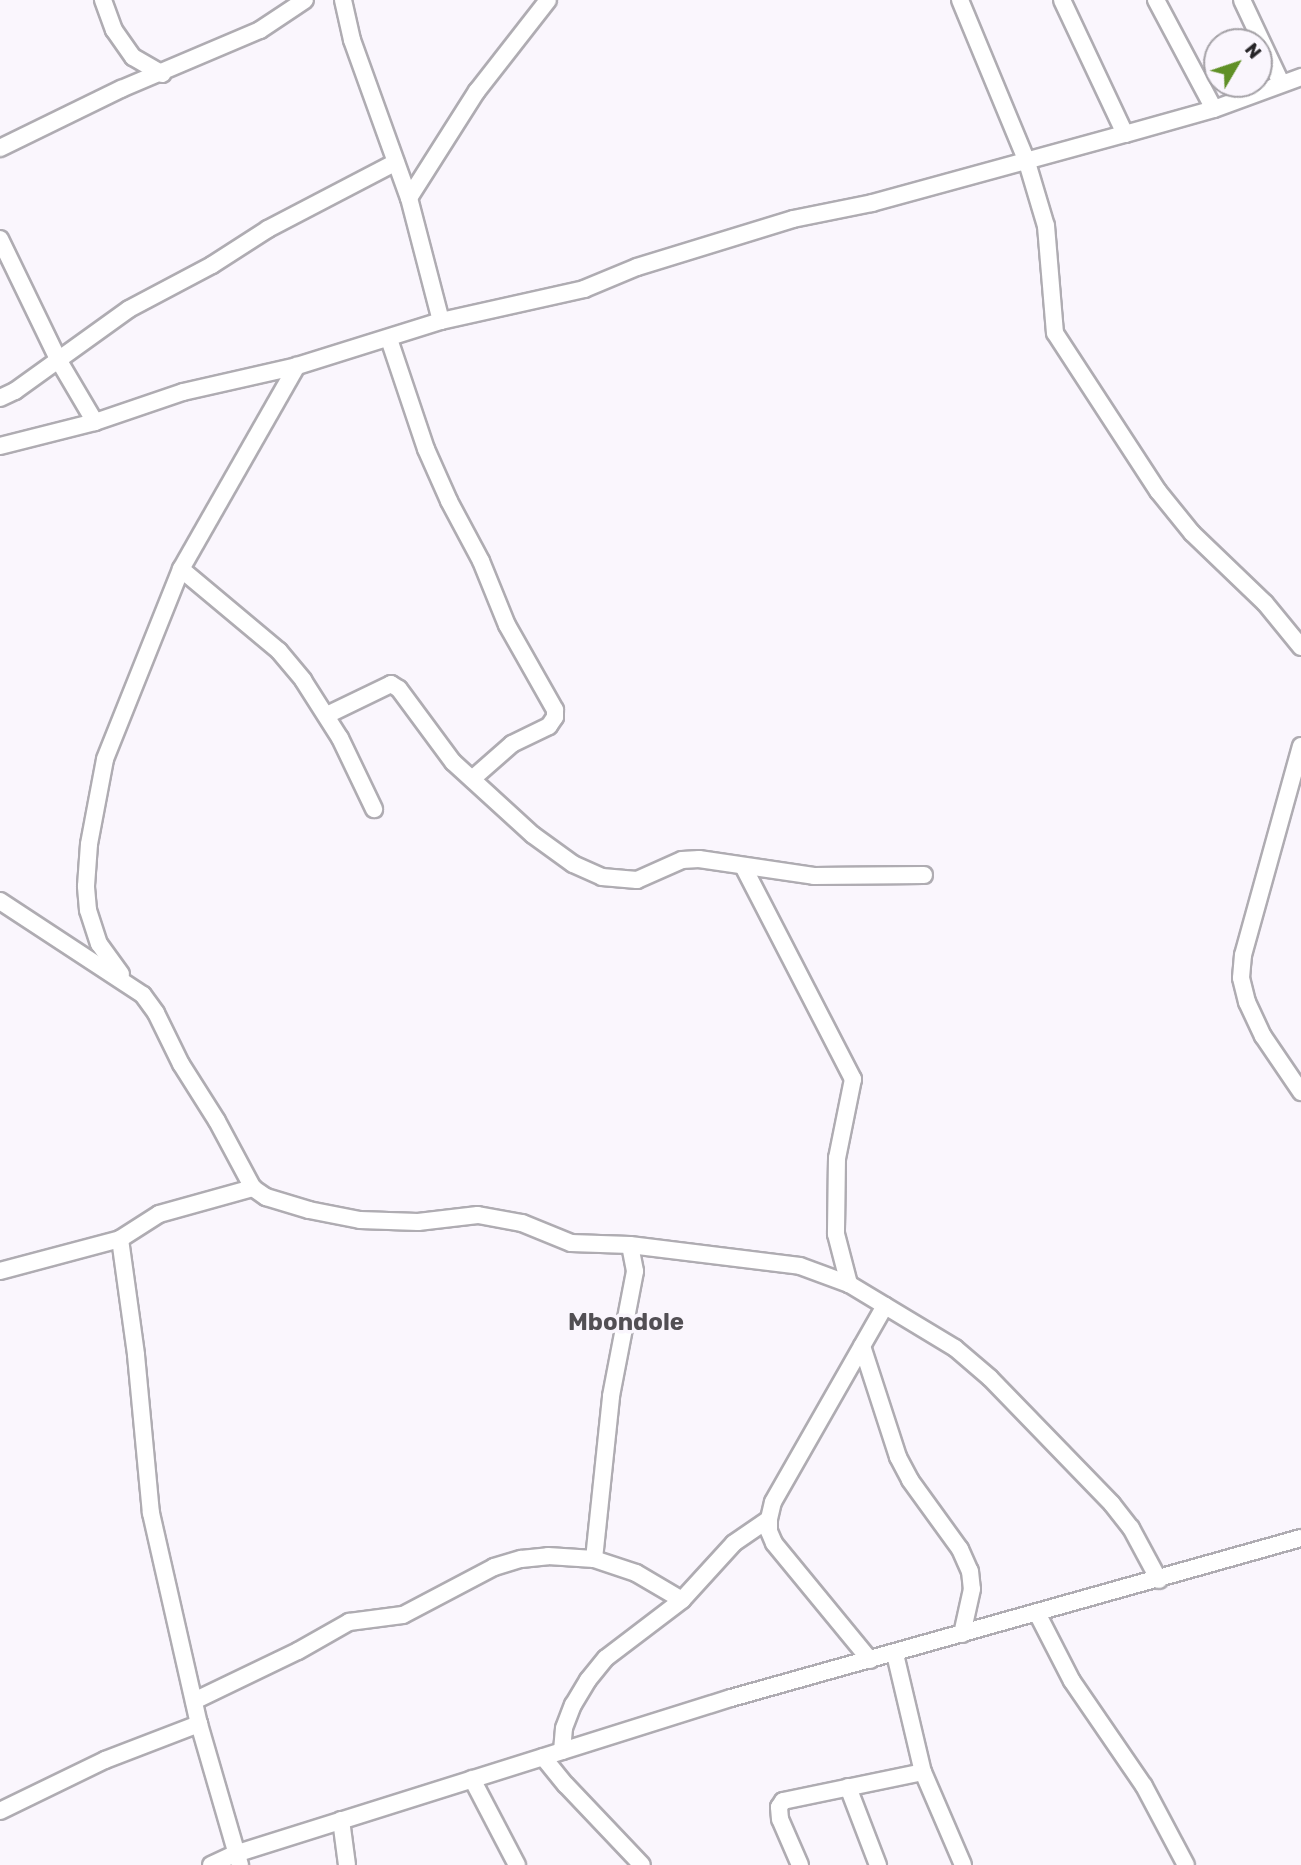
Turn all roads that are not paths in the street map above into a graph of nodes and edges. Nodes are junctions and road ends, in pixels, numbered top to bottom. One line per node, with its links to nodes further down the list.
1 (103, 0): 9 (street)
2 (304, 0): 9 (street)
3 (343, 0): 16 (street)
4 (548, 0): 17 (street)
5 (960, 0): 15 (street)
6 (1062, 0): 13 (street)
7 (1156, 0): 12 (street)
8 (1242, 0): 11 (street)
9 (162, 74): 14 (street)
10 (1301, 77): 11 (street)
11 (1281, 83): 12 (street)
12 (1214, 109): 13 (street)
13 (1125, 134): 15 (street)
14 (0, 148)
15 (1026, 159): 19 (street); 27 (street)
16 (396, 162): 17 (street); 21 (street)
17 (409, 198): 19 (street)
18 (0, 239): 21 (street)
19 (441, 321): 20 (street)
20 (389, 339): 22 (street); 30 (street)
21 (59, 361): 23 (street); 24 (street)
22 (297, 366): 24 (street); 26 (street)
23 (0, 398)
24 (95, 422): 25 (street)
25 (0, 446)
26 (181, 569): 28 (street); 35 (street)
27 (1301, 646)
28 (327, 715): 30 (street); 31 (street)
29 (1301, 746): 36 (street)
30 (472, 779): 32 (street)
31 (374, 809)
32 (743, 866): 33 (street); 41 (street)
33 (924, 875)
34 (0, 901): 35 (street)
35 (130, 984): 37 (street)
36 (1301, 1092)
37 (253, 1188): 38 (street); 39 (street)
38 (120, 1239): 40 (street); 53 (street)
39 (630, 1245): 41 (street); 46 (street)
40 (0, 1271)
41 (849, 1284): 42 (street)
42 (885, 1306): 43 (street); 47 (street)
43 (863, 1346): 44 (street); 50 (street)
44 (769, 1519): 48 (street); 52 (street)
45 (1301, 1538): 47 (street)
46 (594, 1559): 48 (street); 53 (street)
47 (1159, 1580): 49 (street)
48 (682, 1600): 55 (street)
49 (1037, 1613): 50 (street); 70 (street)
50 (962, 1634): 51 (street)
51 (895, 1654): 52 (street); 57 (street)
52 (870, 1660): 55 (street)
53 (194, 1701): 54 (street)
54 (199, 1724): 60 (street); 62 (street)
55 (562, 1751): 56 (street)
56 (543, 1757): 58 (street); 66 (street)
57 (923, 1772): 59 (street); 69 (street)
58 (472, 1779): 61 (street); 65 (street)
59 (848, 1787): 67 (street); 68 (street)
60 (0, 1811)
61 (341, 1820): 62 (street); 64 (street)
62 (237, 1860): 63 (street)
63 (211, 1865)
64 (347, 1865)
65 (517, 1865)
66 (642, 1865)
67 (800, 1865)
68 (878, 1865)
69 (963, 1865)
70 (1186, 1865)

